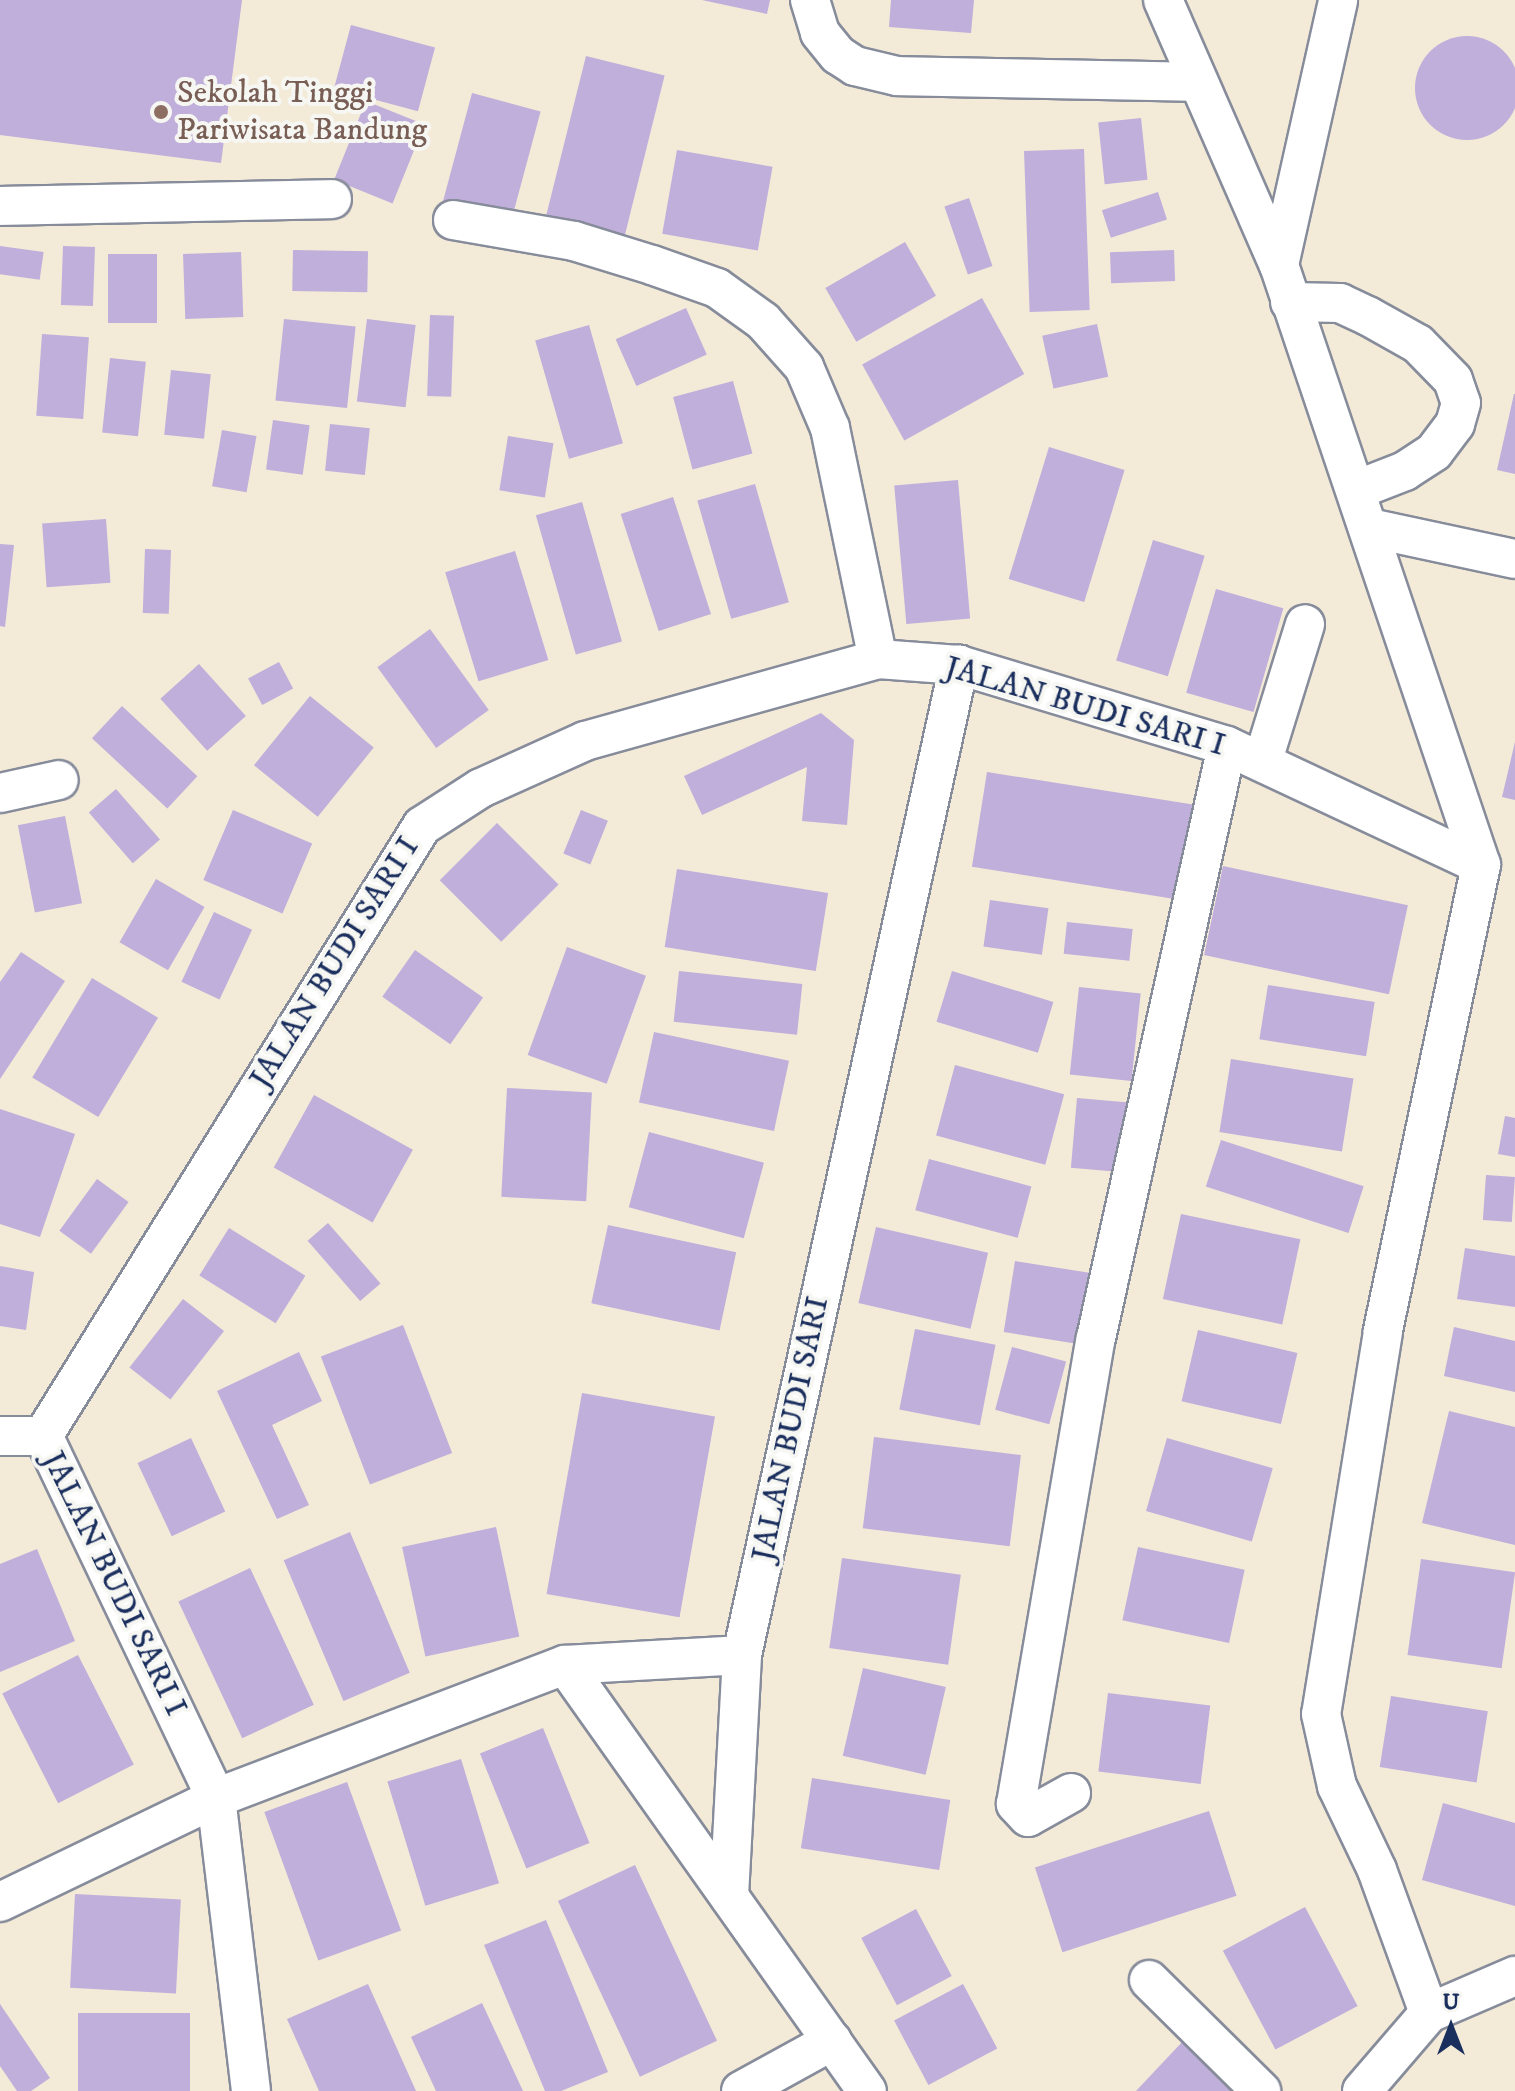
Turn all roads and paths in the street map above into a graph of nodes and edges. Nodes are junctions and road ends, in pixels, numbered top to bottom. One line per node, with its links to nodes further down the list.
1 (810, 0): 4 (street)
2 (1163, 0): 4 (street)
3 (1338, 0): 8 (street)
4 (1198, 82): 8 (street)
5 (332, 199): 6 (street)
6 (0, 206)
7 (453, 220): 14 (street)
8 (1279, 265): 9 (street)
9 (1290, 302): 10 (street); 10 (street)
10 (1356, 490): 11 (street)
11 (1370, 528): 12 (street); 20 (street)
12 (1515, 559)
13 (1305, 624): 17 (street)
14 (878, 659): 15 (street, JALAN BUDI SARI I); 22 (street, JALAN BUDI SARI I)
15 (959, 665): 16 (street, JALAN BUDI SARI I); 23 (street, JALAN BUDI SARI)
16 (1227, 746): 17 (street, JALAN BUDI SARI I); 25 (street)
17 (1263, 760): 20 (street, JALAN BUDI SARI I)
18 (59, 780): 19 (street)
19 (0, 793)
20 (1481, 865): 31 (street)
21 (0, 1436): 22 (street)
22 (43, 1436): 26 (street, JALAN BUDI SARI I)
23 (742, 1655): 24 (street); 27 (street, JALAN BUDI SARI)
24 (565, 1665): 26 (street); 27 (street)
25 (1071, 1793)
26 (216, 1798): 28 (street); 33 (street, JALAN BUDI SARI I)
27 (729, 1896): 32 (street)
28 (0, 1902)
29 (1515, 1976): 31 (street)
30 (1149, 1980): 36 (street)
31 (1429, 2013): 37 (street)
32 (832, 2041): 34 (street); 35 (street)
33 (251, 2091)
34 (741, 2091)
35 (867, 2091)
36 (1261, 2091)
37 (1362, 2091)

